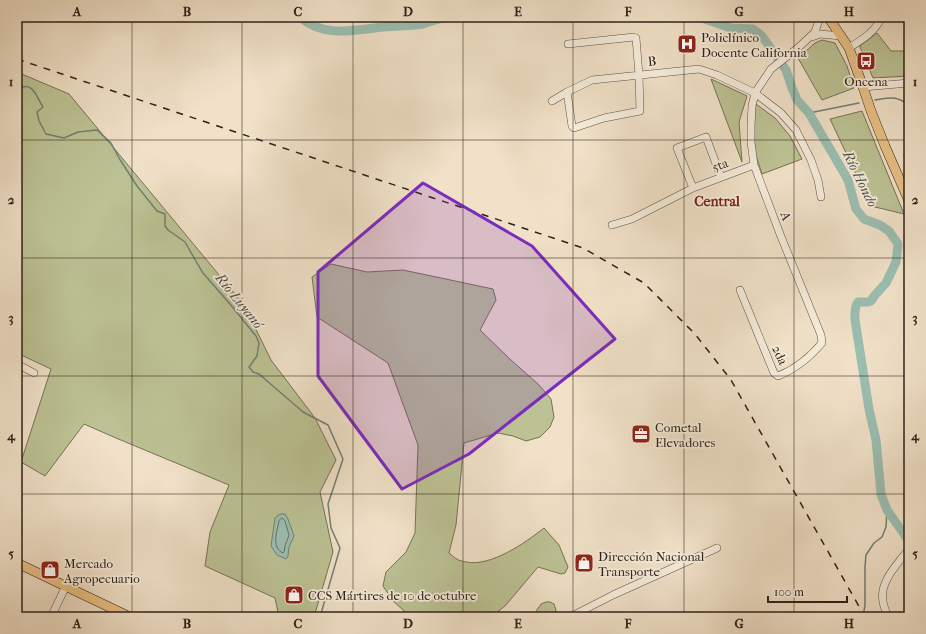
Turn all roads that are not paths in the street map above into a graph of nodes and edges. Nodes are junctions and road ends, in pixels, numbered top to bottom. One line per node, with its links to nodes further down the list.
1 (820, 17): 5 (street)
2 (828, 17): 4 (main road)
3 (882, 17): 7 (street)
4 (841, 36): 5 (street); 7 (main road)
5 (810, 38): 12 (street)
6 (568, 44): 8 (street)
7 (849, 48): 10 (main road)
8 (639, 75): 11 (street, B); 11 (street); 12 (street, B)
9 (909, 83): 10 (street)
10 (864, 90): 18 (main road)
11 (567, 92): 13 (street, B)
12 (755, 93): 14 (street, A); 17 (street, B)
13 (552, 101)
14 (754, 165): 15 (street, 5ta); 21 (street, A)
15 (721, 177): 16 (street, 5ta); 16 (street)
16 (693, 188): 19 (street, 5ta)
17 (821, 197)
18 (909, 201)
19 (612, 225)
20 (740, 290): 21 (street, 2da)
21 (822, 343)
22 (17, 364): 23 (street)
23 (34, 373)
24 (717, 548): 30 (street)
25 (908, 550): 31 (street)
26 (17, 562): 27 (main road)
27 (66, 586): 28 (street); 29 (main road)
28 (51, 617)
29 (130, 617)
30 (570, 617)
31 (888, 617)

